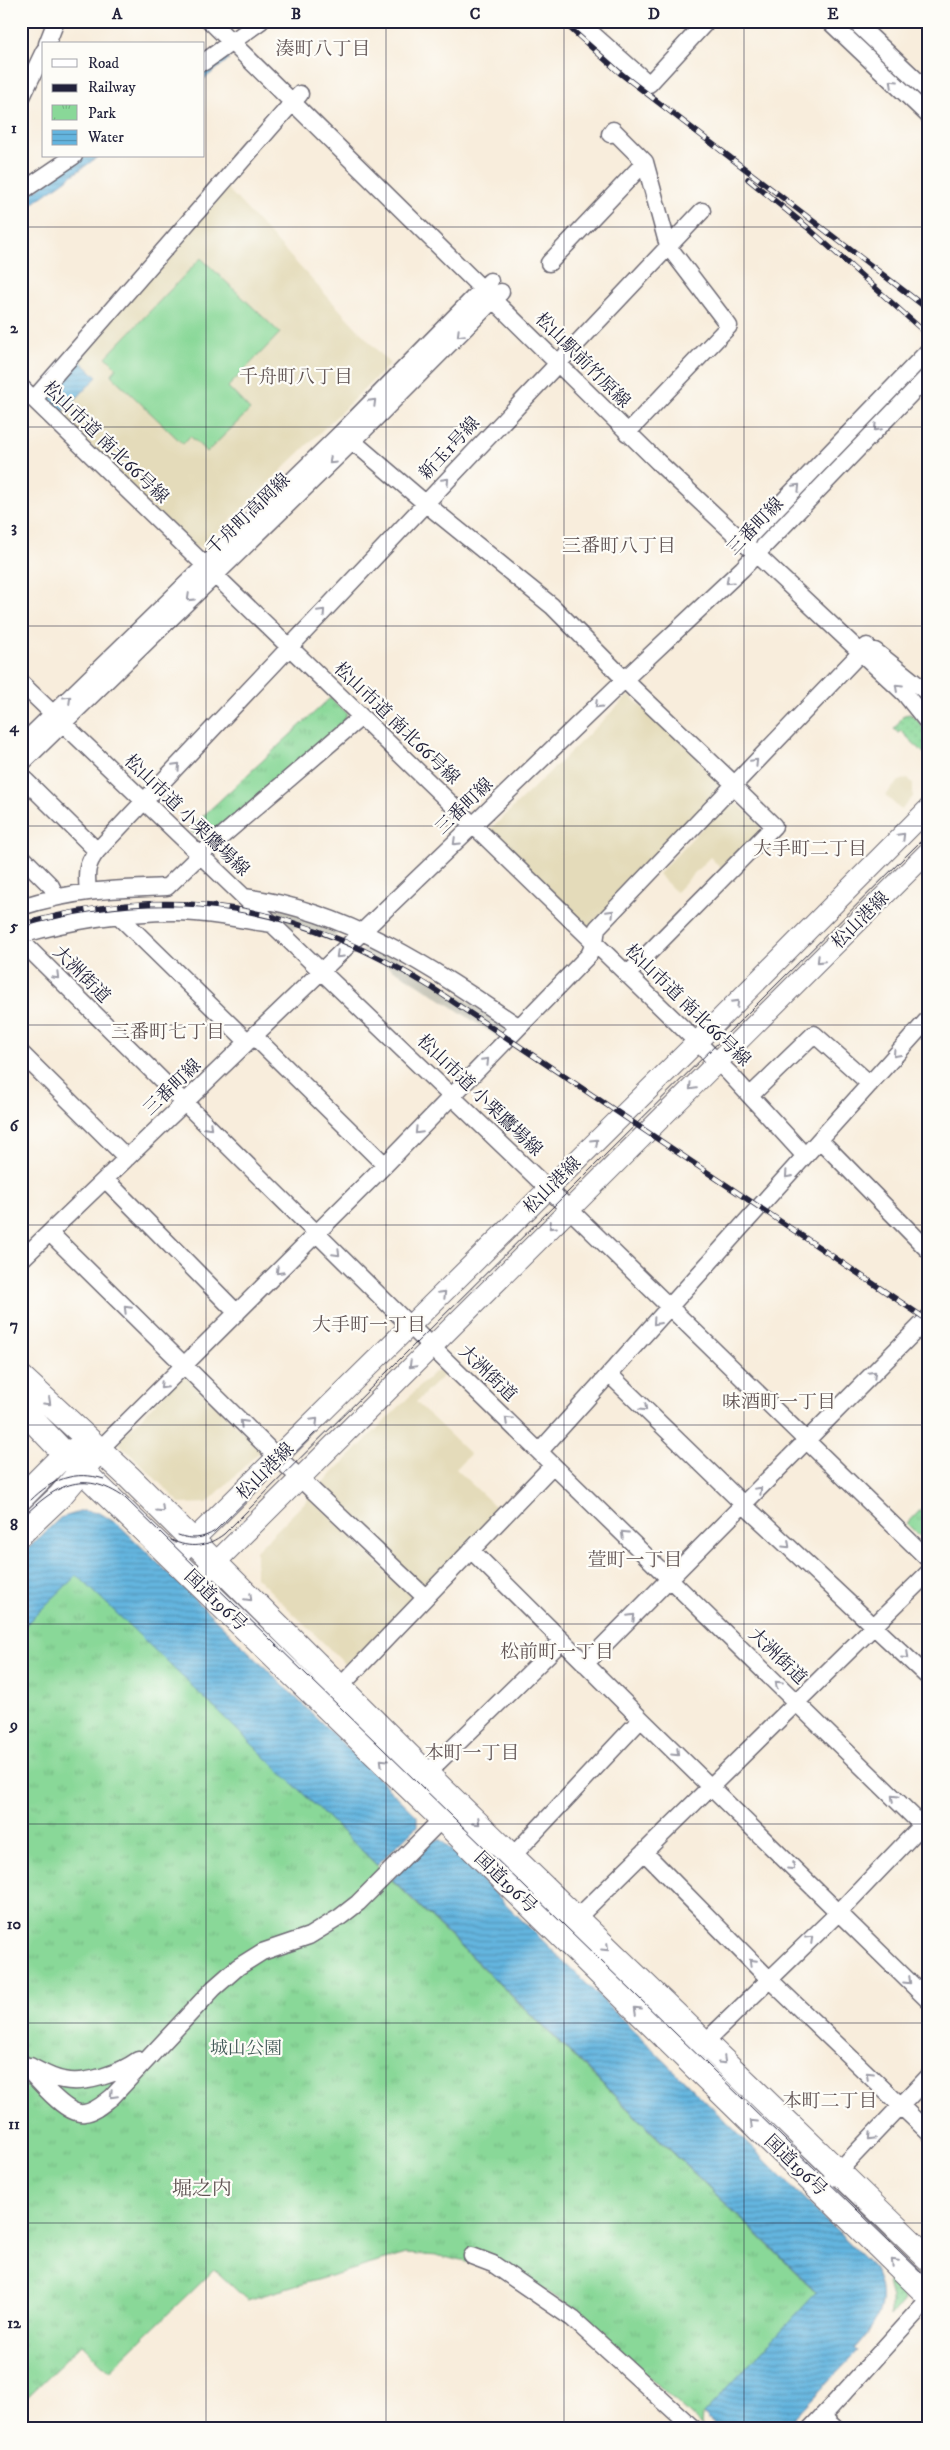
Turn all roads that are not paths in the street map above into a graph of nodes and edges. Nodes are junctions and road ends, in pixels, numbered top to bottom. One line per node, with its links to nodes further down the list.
1 (56, 21): 10 (street)
2 (210, 21): 9 (street, 松山駅前竹原線)
3 (225, 21): 9 (street, 松山駅前竹原線)
4 (261, 21): 9 (street)
5 (707, 21): 8 (street)
6 (829, 21): 16 (street, one-way to 6)
7 (854, 21): 13 (street)
8 (587, 24)
9 (235, 39): 12 (street); 14 (street, 松山駅前竹原線)
10 (48, 42)
11 (42, 54): 15 (street)
12 (205, 61)
13 (929, 92)
14 (297, 98): 24 (street, 松山駅前竹原線); 29 (street)
15 (21, 99)
16 (929, 116)
17 (611, 132): 19 (street)
18 (71, 158): 20 (street)
19 (644, 160): 22 (street); 23 (street)
20 (21, 192)
21 (702, 211): 22 (street, 新玉1号線)
22 (668, 246): 26 (street, 新玉1号線); 30 (street)
23 (549, 263)
24 (492, 290): 26 (street, 松山駅前竹原線); 31 (street, 千舟町高岡線)
25 (929, 350): 33 (street, 三番町線, one-way to 25)
26 (561, 359): 30 (street, 松山駅前竹原線); 32 (street, 新玉1号線, one-way to 26)
27 (929, 375): 34 (street, 三番町線, one-way to 34)
28 (21, 387): 29 (street, 松山市道 南北66号線)
29 (34, 399): 35 (street, 松山市道 南北66号線)
30 (631, 429): 33 (street, 松山駅前竹原線)
31 (347, 437): 32 (street); 35 (street, 千舟町高岡線)
32 (424, 503): 36 (street, 新玉1号線, one-way to 32); 38 (street)
33 (747, 538): 34 (street, 松山駅前竹原線)
34 (760, 550): 37 (street, 松山駅前竹原線); 38 (street, 三番町線, one-way to 38)
35 (209, 570): 36 (street, 松山市道 南北66号線); 42 (street, 千舟町高岡線)
36 (289, 647): 41 (street, 松山市道 南北66号線); 48 (street, 新玉1号線, one-way to 36)
37 (864, 649): 40 (street, 松山駅前竹原線); 43 (street, 松山駅前竹原線, one-way to 37); 47 (street, one-way to 37)
38 (625, 679): 47 (street); 50 (street, 三番町線, one-way to 50)
39 (21, 684): 42 (street, 松山市道 小栗鷹場線)
40 (928, 693)
41 (361, 717): 50 (street, 松山市道 南北66号線); 53 (street)
42 (58, 718): 44 (street, 千舟町高岡線); 45 (street, 千舟町高岡線); 48 (street, 松山市道 小栗鷹場線)
43 (929, 724)
44 (21, 745)
45 (21, 764)
46 (21, 776): 51 (street)
47 (734, 784): 64 (street, one-way to 47); 66 (street)
48 (144, 801): 51 (street, 新玉1号線); 53 (street, 松山市道 小栗鷹場線)
49 (929, 808): 70 (main road, 松山港線, one-way to 49)
50 (474, 824): 61 (street, 三番町線, one-way to 61); 64 (street, 松山市道 南北66号線)
51 (97, 850): 55 (street, 新玉1号線)
52 (929, 851): 72 (main road, 松山港線, one-way to 72)
53 (200, 855): 55 (street); 57 (street, 松山市道 小栗鷹場線)
54 (21, 856): 56 (street)
55 (88, 891): 56 (street)
56 (56, 896): 58 (street)
57 (244, 897): 60 (street, 松山市道 小栗鷹場線); 61 (street)
58 (21, 907)
59 (119, 916): 60 (street); 62 (street); 69 (street)
60 (272, 924): 65 (street, 松山市道 小栗鷹場線)
61 (364, 931): 65 (street, 三番町線, one-way to 65); 68 (street)
62 (21, 935)
63 (21, 941): 76 (street, 大洲街道, one-way to 76)
64 (595, 942): 66 (street, 松山市道 南北66号線); 68 (street)
65 (322, 971): 69 (street, 三番町線); 75 (street, 松山市道 小栗鷹場線)
66 (627, 975): 70 (street, 松山市道 南北66号線)
67 (929, 1018): 73 (street, one-way to 73)
68 (520, 1027): 75 (street, one-way to 68)
69 (251, 1039): 76 (street, 三番町線); 80 (street)
70 (696, 1042): 72 (street, 松山市道 南北66号線); 82 (main road, 松山港線, one-way to 70)
71 (21, 1053): 79 (street)
72 (716, 1062): 74 (street, 松山市道 南北66号線); 83 (main road, 松山港線, one-way to 83)
73 (870, 1084): 74 (street); 77 (street)
74 (750, 1095): 78 (street, 松山市道 南北66号線)
75 (452, 1096): 80 (street, one-way to 80); 82 (street, 松山市道 小栗鷹場線)
76 (184, 1103): 79 (street, 三番町線); 85 (street, 大洲街道, one-way to 85)
77 (820, 1140): 78 (street); 86 (street)
78 (805, 1156): 88 (street, one-way to 88)
79 (127, 1158): 81 (street, 三番町線)
80 (385, 1165): 85 (street)
81 (106, 1180): 84 (street, 三番町線); 89 (street)
82 (548, 1189): 83 (street, 松山市道 小栗鷹場線); 90 (main road, 松山港線, one-way to 82)
83 (569, 1209): 88 (street, 松山市道 小栗鷹場線); 92 (main road, 松山港線, one-way to 92)
84 (50, 1233): 87 (street, 三番町線); 93 (street, one-way to 84)
85 (317, 1233): 89 (street, one-way to 89); 90 (street, 大洲街道, one-way to 90)
86 (929, 1252)
87 (21, 1260)
88 (670, 1306): 94 (street, one-way to 94); 97 (street, 松山市道 小栗鷹場線)
89 (237, 1314): 93 (street)
90 (411, 1326): 92 (street, 大洲街道); 101 (main road, 松山港線, one-way to 90)
91 (925, 1326): 97 (street, one-way to 91)
92 (431, 1345): 99 (street, 大洲街道, one-way to 92); 104 (main road, 松山港線, one-way to 104)
93 (184, 1366): 98 (street, one-way to 98); 101 (street, one-way to 93)
94 (609, 1374): 99 (street); 108 (street, one-way to 108)
95 (21, 1377): 98 (highway, 国道196号, one-way to 98)
96 (21, 1408): 100 (highway, 国道196号)
97 (807, 1441): 108 (street, one-way to 97); 113 (street, 松山市道 小栗鷹場線)
98 (100, 1449): 100 (highway); 103 (highway); 110 (highway, 国道196号, one-way to 110)
99 (540, 1451): 102 (street, 大洲街道)
100 (65, 1454): 103 (highway, 国道196号); 107 (highway)
101 (278, 1457): 104 (street); 110 (main road, 松山港線)
102 (553, 1464): 111 (street); 116 (street, 大洲街道, one-way to 102)
103 (83, 1470): 105 (highway); 106 (highway, 国道196号)
104 (300, 1478): 114 (main road, 松山港線); 118 (street)
105 (60, 1496): 106 (highway); 109 (highway)
106 (110, 1497): 112 (highway, 国道196号)
107 (21, 1498)
108 (744, 1505): 116 (street); 119 (street, one-way to 119)
109 (21, 1533)
110 (193, 1541): 112 (main road, 松山港線); 114 (highway, 国道196号)
111 (471, 1550): 118 (street); 120 (street)
112 (173, 1560): 117 (highway, 国道196号)
113 (929, 1560)
114 (215, 1563): 117 (main road, 松山港線); 123 (highway, 国道196号, one-way to 123)
115 (929, 1572): 119 (street)
116 (670, 1579): 121 (street, one-way to 116); 124 (street, 大洲街道, one-way to 116)
117 (196, 1582): 123 (highway, 国道196号)
118 (425, 1597): 123 (street)
119 (875, 1626): 122 (street, one-way to 122); 124 (street)
120 (562, 1641): 121 (street); 126 (street)
121 (586, 1664): 125 (street)
122 (929, 1678)
123 (331, 1696): 126 (highway, 国道196号)
124 (796, 1703): 127 (street); 129 (street, 大洲街道, one-way to 124)
125 (641, 1719): 127 (street, one-way to 127); 131 (street)
126 (419, 1781): 128 (highway, 国道196号)
127 (710, 1787): 130 (street); 132 (street, one-way to 132)
128 (442, 1819): 131 (highway, 国道196号); 136 (street)
129 (926, 1825): 132 (street)
130 (644, 1852): 133 (street); 134 (street, one-way to 130)
131 (504, 1865): 133 (highway, 国道196号)
132 (838, 1912): 134 (street, one-way to 132); 135 (street, one-way to 135)
133 (568, 1927): 137 (highway, 国道196号)
134 (769, 1979): 137 (street); 142 (street, one-way to 134)
135 (929, 2001)
136 (157, 2046): 140 (street); 141 (street, one-way to 141)
137 (696, 2051): 144 (highway, 国道196号, one-way to 144); 145 (highway, 国道196号, one-way to 137)
138 (21, 2062): 140 (street); 141 (street)
139 (929, 2076): 142 (street)
140 (63, 2080): 141 (street)
141 (63, 2105)
142 (901, 2106): 143 (street); 144 (street, one-way to 144)
143 (929, 2134)
144 (838, 2171): 145 (street); 147 (highway, 国道196号)
145 (820, 2189): 148 (highway, 国道196号, one-way to 145)
146 (472, 2256): 150 (street)
147 (929, 2259)
148 (929, 2297): 149 (street)
149 (822, 2416): 151 (street); 152 (street)
150 (694, 2429)
151 (810, 2429)
152 (836, 2429)

